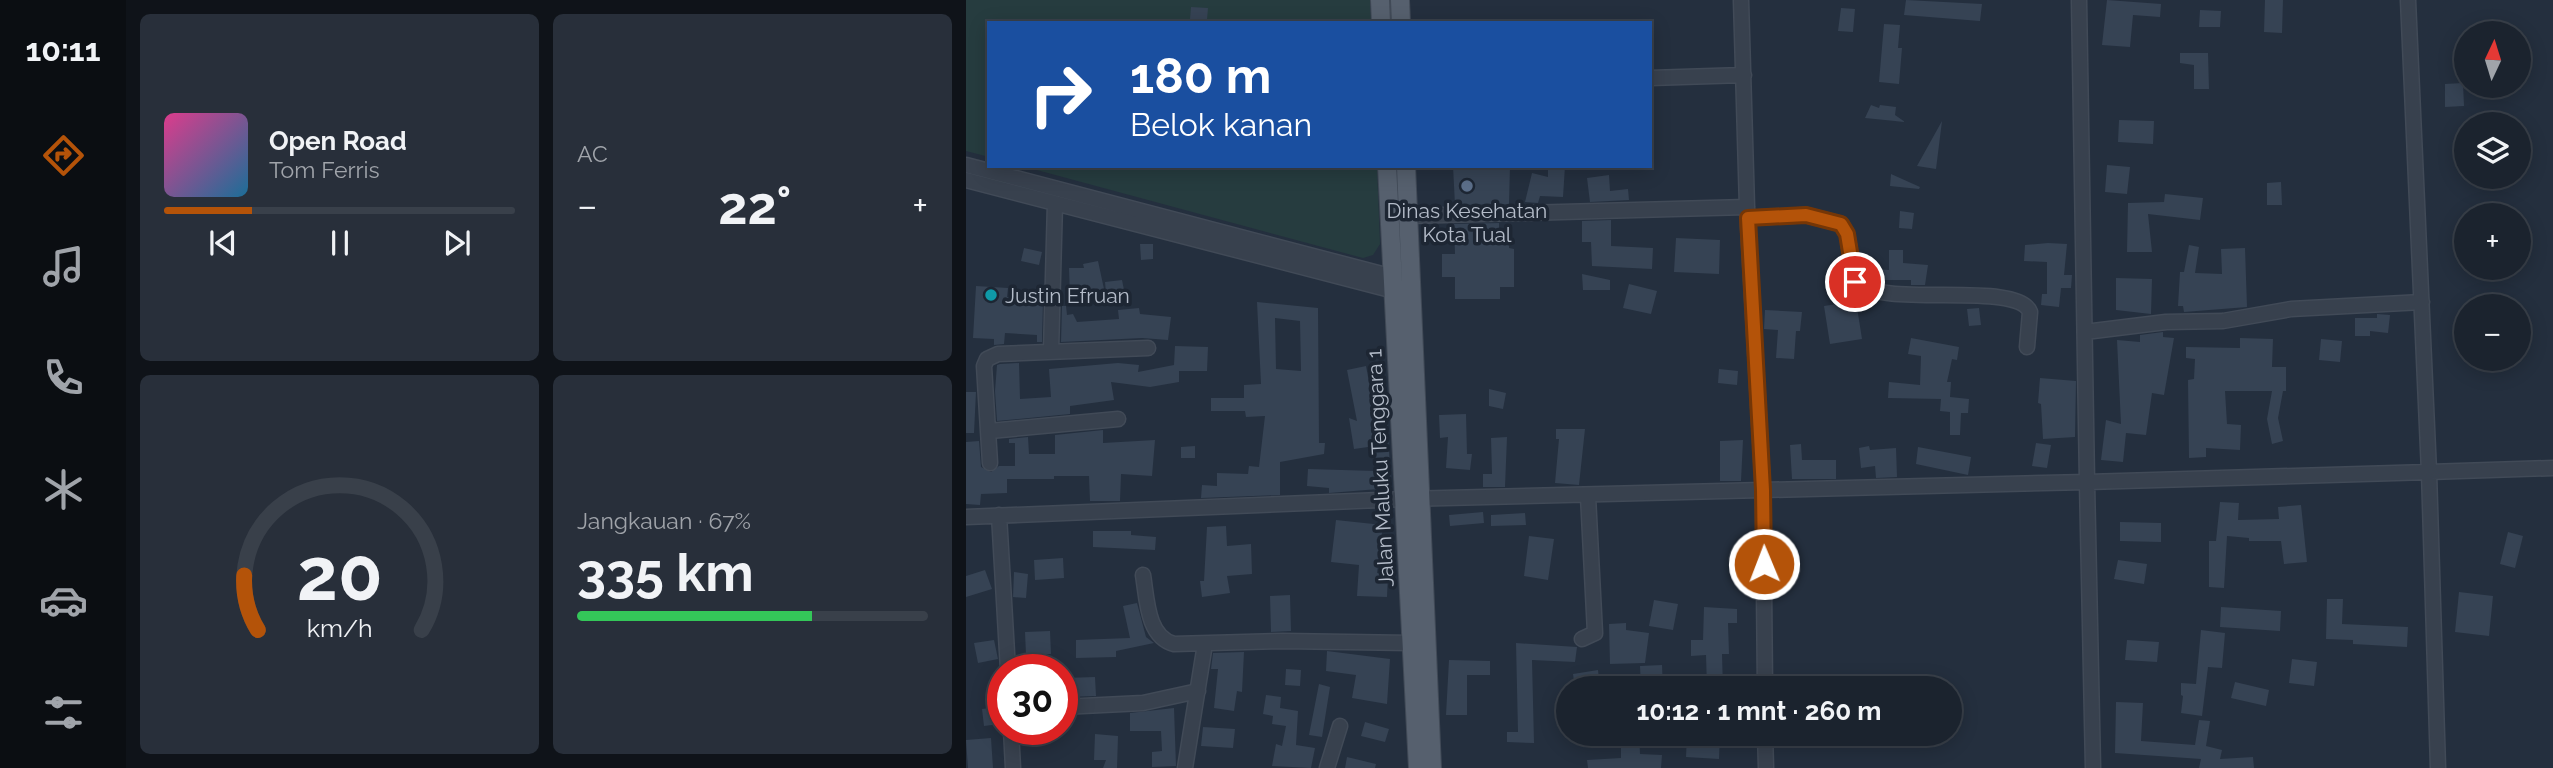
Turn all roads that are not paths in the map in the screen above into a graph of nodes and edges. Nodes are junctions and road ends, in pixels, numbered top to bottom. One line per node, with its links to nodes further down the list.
1 (1380, 0): 6 (main road)
2 (1399, 0): 7 (main road)
3 (1741, 0): 8 (street)
4 (2079, 0): 19 (street)
5 (2409, 0): 18 (street)
6 (1381, 21)
7 (1401, 21)
8 (1744, 75): 9 (street); 15 (street)
9 (1652, 78)
10 (966, 165): 17 (street)
11 (1387, 168): 17 (main road, Jalan Maluku Tenggara 1)
12 (1406, 168): 16 (main road, Jalan Maluku Tenggara 1)
13 (966, 180): 14 (street)
14 (1055, 203): 17 (street); 22 (street)
15 (1748, 212): 16 (street); 20 (street); 29 (street)
16 (1408, 216): 17 (main road, Jalan Maluku Tenggara 1)
17 (1401, 286): 31 (main road, Jalan Maluku Tenggara 1)
18 (2422, 302): 19 (street); 27 (street)
19 (2085, 332): 28 (street)
20 (2027, 347)
21 (1148, 348): 22 (street)
22 (1051, 351): 24 (street)
23 (1118, 419): 24 (street)
24 (990, 431): 25 (street)
25 (990, 463)
26 (2553, 468): 27 (street)
27 (2429, 472): 28 (street); 52 (street)
28 (2087, 482): 29 (street); 51 (street)
29 (1763, 490): 30 (street); 39 (street)
30 (1588, 496): 31 (street); 35 (street)
31 (1412, 499): 32 (street); 36 (main road, Jalan Maluku Tenggara 1); 49 (main road, Jalan Maluku Tenggara 1)
32 (999, 515): 33 (street); 38 (street)
33 (966, 517)
34 (1143, 575): 37 (street)
35 (1582, 639)
36 (1411, 643): 37 (street); 48 (main road, Jalan Maluku Tenggara 1)
37 (1205, 644): 40 (street)
38 (1007, 654)
39 (1765, 676)
40 (1198, 691): 41 (street); 46 (street)
41 (1078, 706)
42 (1340, 726): 47 (street)
43 (1012, 745): 45 (street)
44 (1765, 746): 50 (street)
45 (1013, 768)
46 (1185, 768)
47 (1327, 768)
48 (1418, 768)
49 (1433, 768)
50 (1766, 768)
51 (2093, 768)
52 (2438, 768)

